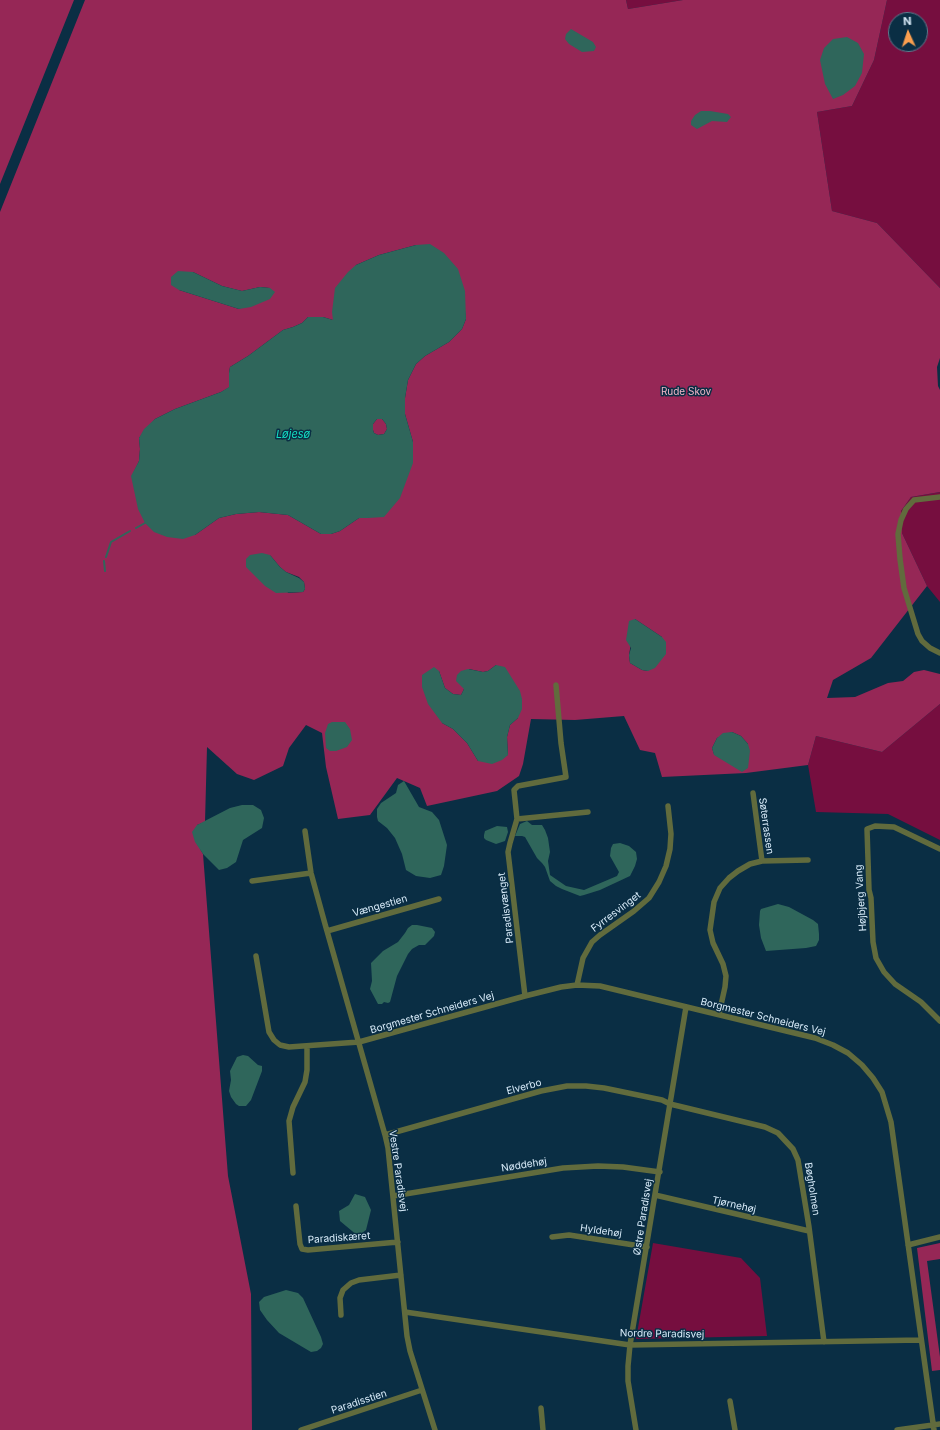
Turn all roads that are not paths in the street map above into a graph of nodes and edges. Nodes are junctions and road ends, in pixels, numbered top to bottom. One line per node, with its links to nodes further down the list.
1 (940, 497): 2 (street)
2 (940, 653)
3 (556, 685): 7 (street, Paradisvænget)
4 (753, 793): 11 (street, Søterrassen)
5 (668, 806): 17 (street, Fyrresvinget)
6 (588, 812): 7 (street)
7 (517, 819): 18 (street, Paradisvænget)
8 (305, 831): 12 (street, Vestre Paradisvej)
9 (940, 849): 21 (street, Højbjerg Vang)
10 (808, 860): 11 (street, Søterrassen)
11 (762, 861): 20 (street, Søterrassen)
12 (311, 872): 13 (street); 15 (street, Vestre Paradisvej)
13 (252, 881)
14 (439, 899): 15 (street, Vængestien)
15 (327, 931): 22 (street, Vestre Paradisvej)
16 (256, 956): 23 (street, Borgmester Schneiders Vej)
17 (577, 985): 18 (street, Borgmester Schneiders Vej); 19 (street, Borgmester Schneiders Vej)
18 (525, 996): 22 (street, Borgmester Schneiders Vej)
19 (686, 1007): 20 (street, Borgmester Schneiders Vej); 24 (street, Østre Paradisvej)
20 (719, 1014): 35 (street, Borgmester Schneiders Vej)
21 (939, 1017)
22 (359, 1042): 23 (street, Borgmester Schneiders Vej); 25 (street, Vestre Paradisvej)
23 (307, 1046): 27 (street)
24 (670, 1104): 25 (street, Elverbo); 26 (street, Østre Paradisvej); 31 (street, Bøgholmen)
25 (385, 1135): 29 (street, Vestre Paradisvej)
26 (660, 1172): 28 (street, Østre Paradisvej); 29 (street, Nøddehøj)
27 (293, 1173)
28 (655, 1195): 31 (street, Tjørnehøj); 36 (street, Østre Paradisvej)
29 (393, 1196): 34 (street, Vestre Paradisvej)
30 (296, 1206): 34 (street, Paradiskæret)
31 (809, 1231): 41 (street, Bøgholmen)
32 (552, 1237): 36 (street, Hyldehøj)
33 (940, 1237): 35 (street)
34 (398, 1242): 37 (street, Vestre Paradisvej)
35 (908, 1245): 40 (street, Borgmester Schneiders Vej)
36 (648, 1247): 42 (street, Østre Paradisvej)
37 (401, 1275): 38 (street, Vestre Paradisvej); 39 (street)
38 (405, 1312): 42 (street, Nordre Paradisvej); 43 (street, Vestre Paradisvej)
39 (341, 1316)
40 (921, 1340): 41 (street, Nordre Paradisvej); 47 (street, Borgmester Schneiders Vej)
41 (824, 1342): 42 (street, Nordre Paradisvej)
42 (630, 1345): 51 (street, Østre Paradisvej)
43 (422, 1390): 48 (street, Paradisstien); 49 (street, Vestre Paradisvej)
44 (730, 1401): 52 (street)
45 (541, 1408): 50 (street)
46 (940, 1424): 47 (street)
47 (934, 1427): 53 (street)
48 (300, 1430)
49 (434, 1430)
50 (543, 1430)
51 (636, 1430)
52 (735, 1430)
53 (897, 1430)

